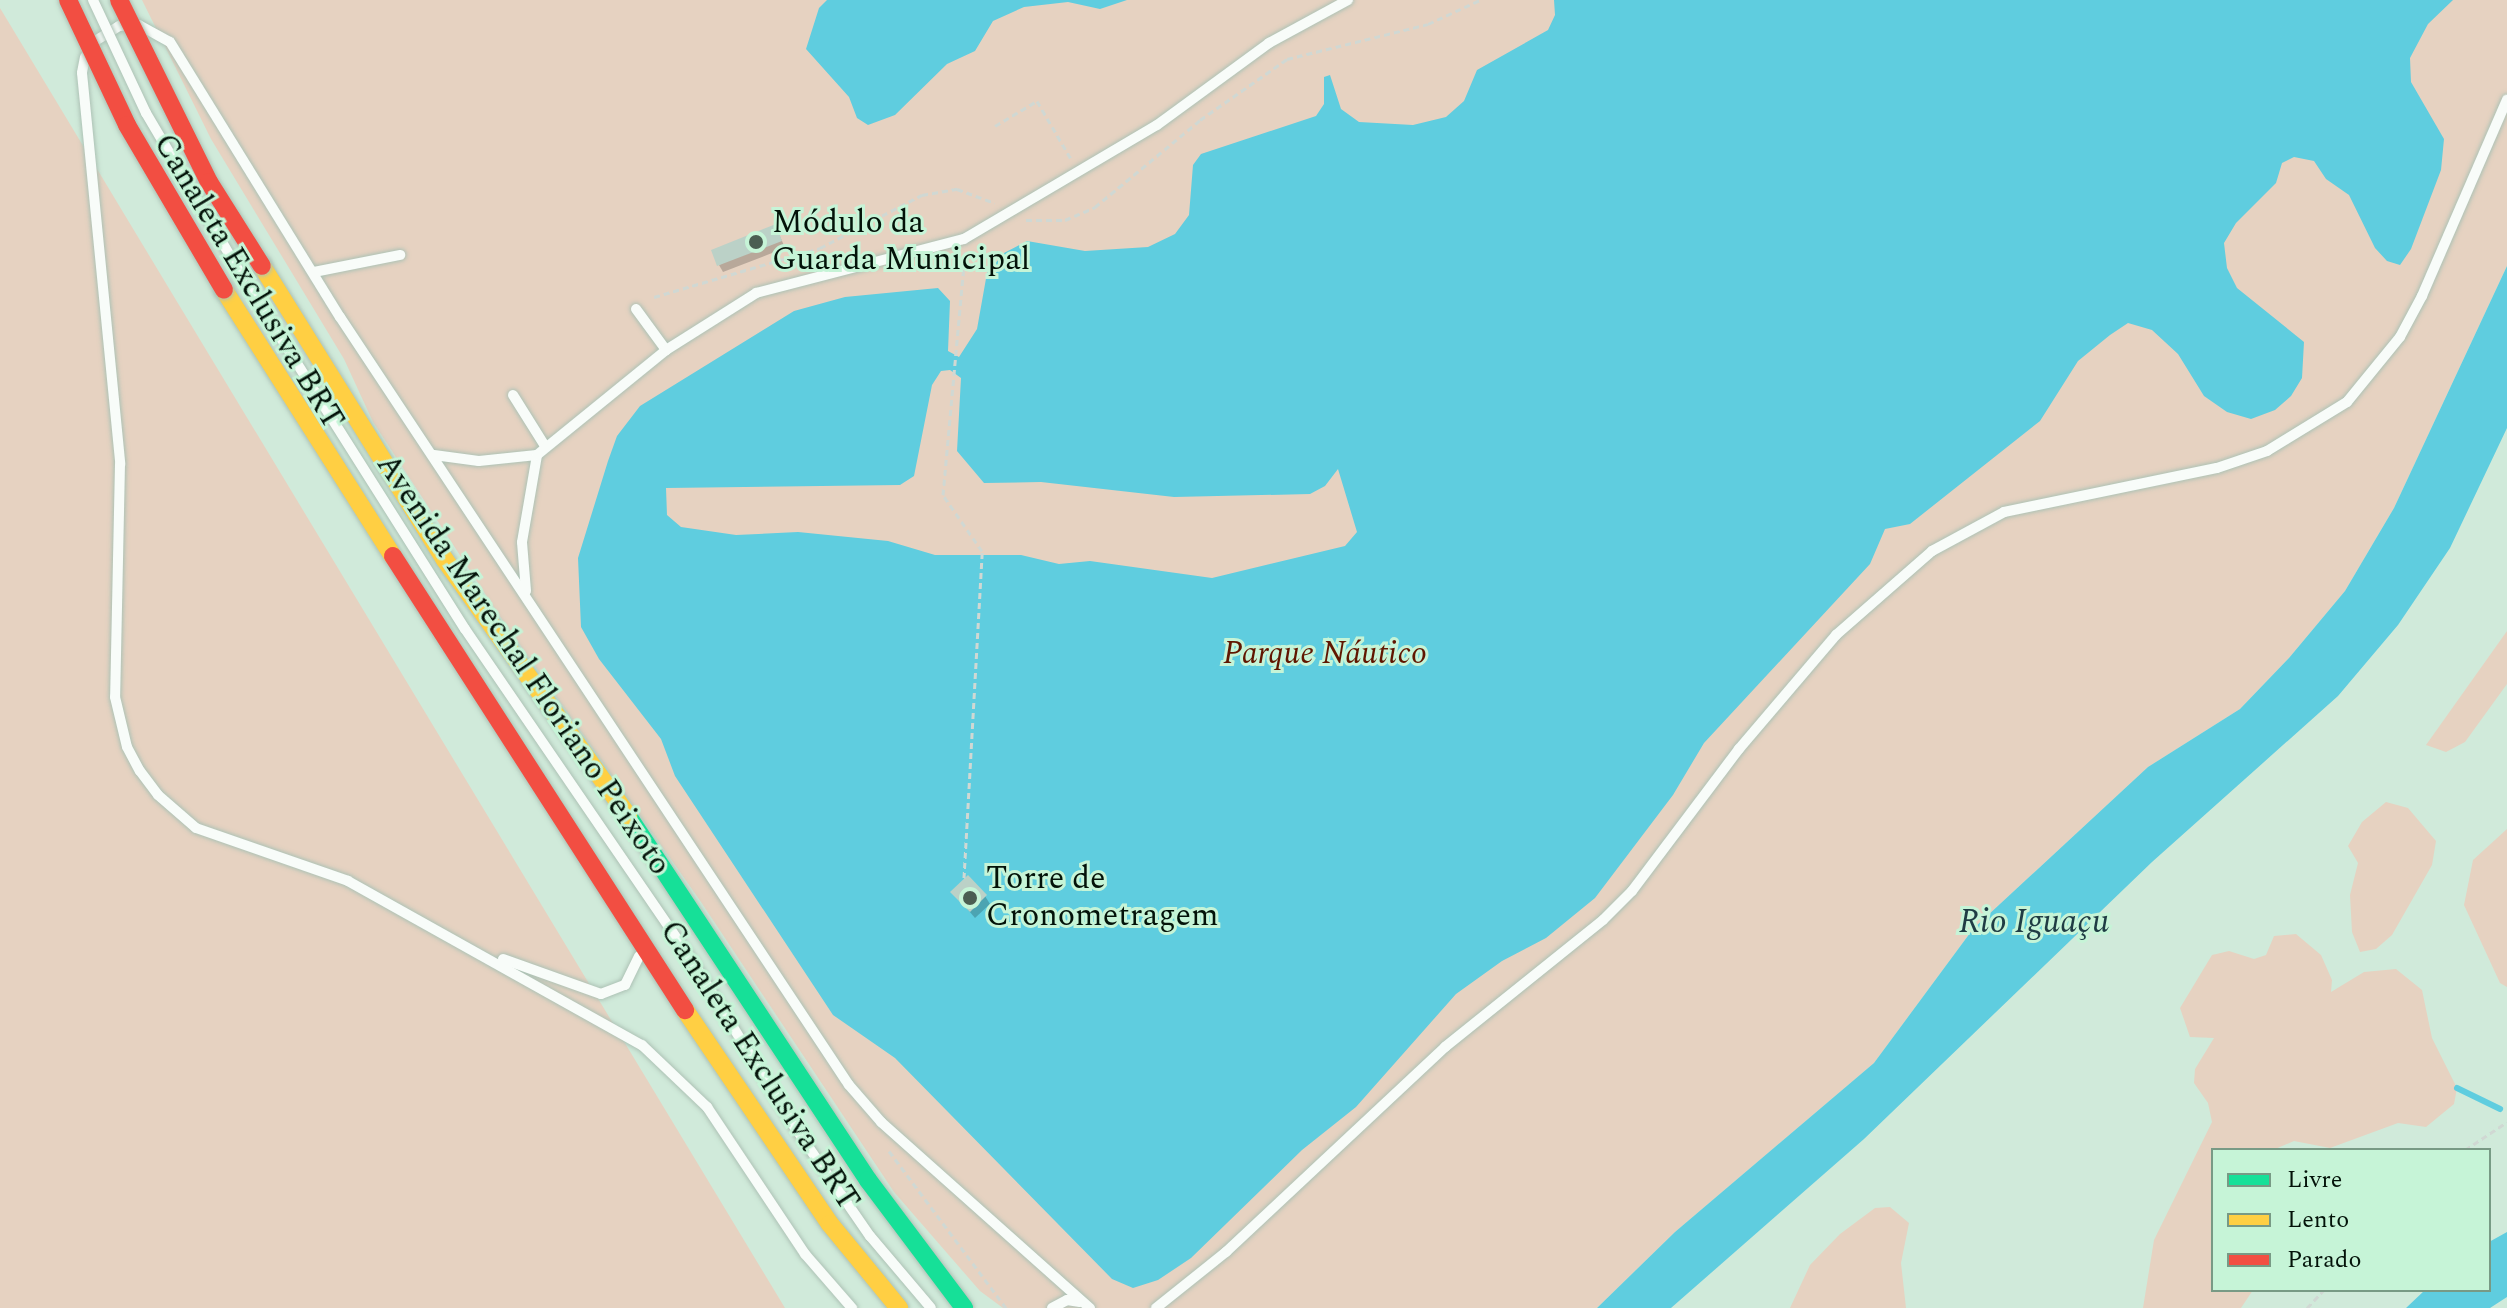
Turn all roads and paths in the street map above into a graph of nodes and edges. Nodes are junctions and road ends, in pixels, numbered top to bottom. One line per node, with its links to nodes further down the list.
1 (68, 0): 23 (main road, Avenida Marechal Floriano Peixoto, bridge)
2 (93, 0): 31 (lane, Canaleta Exclusiva BRT, bridge)
3 (119, 0): 26 (main road, Avenida Marechal Floriano Peixoto, bridge)
4 (1348, 0): 8 (lane)
5 (1480, 0): 9 (path)
6 (2507, 100): 35 (lane)
7 (995, 126): 8 (path)
8 (1079, 172): 9 (lane)
9 (1010, 213): 10 (lane); 13 (path)
10 (964, 239): 15 (lane); 21 (path)
11 (400, 255): 12 (lane)
12 (314, 272): 18 (lane); 22 (lane)
13 (654, 297)
14 (636, 309): 15 (lane)
15 (666, 350): 17 (lane)
16 (513, 395): 17 (lane)
17 (545, 446): 19 (lane)
18 (434, 455): 19 (lane); 20 (lane)
19 (537, 455): 20 (lane)
20 (527, 597): 28 (lane)
21 (964, 878)
22 (463, 944): 23 (lane); 29 (lane)
23 (641, 945): 30 (main road, Avenida Marechal Floriano Peixoto)
24 (2507, 1122): 25 (path)
25 (2468, 1148)
26 (924, 1255): 32 (main road, Avenida Marechal Floriano Peixoto); 33 (lane)
27 (2322, 1292): 36 (path)
28 (1086, 1305): 34 (lane)
29 (852, 1308)
30 (899, 1308)
31 (931, 1308)
32 (964, 1308)
33 (978, 1308)
34 (1052, 1308)
35 (1156, 1308)
36 (2307, 1308)

